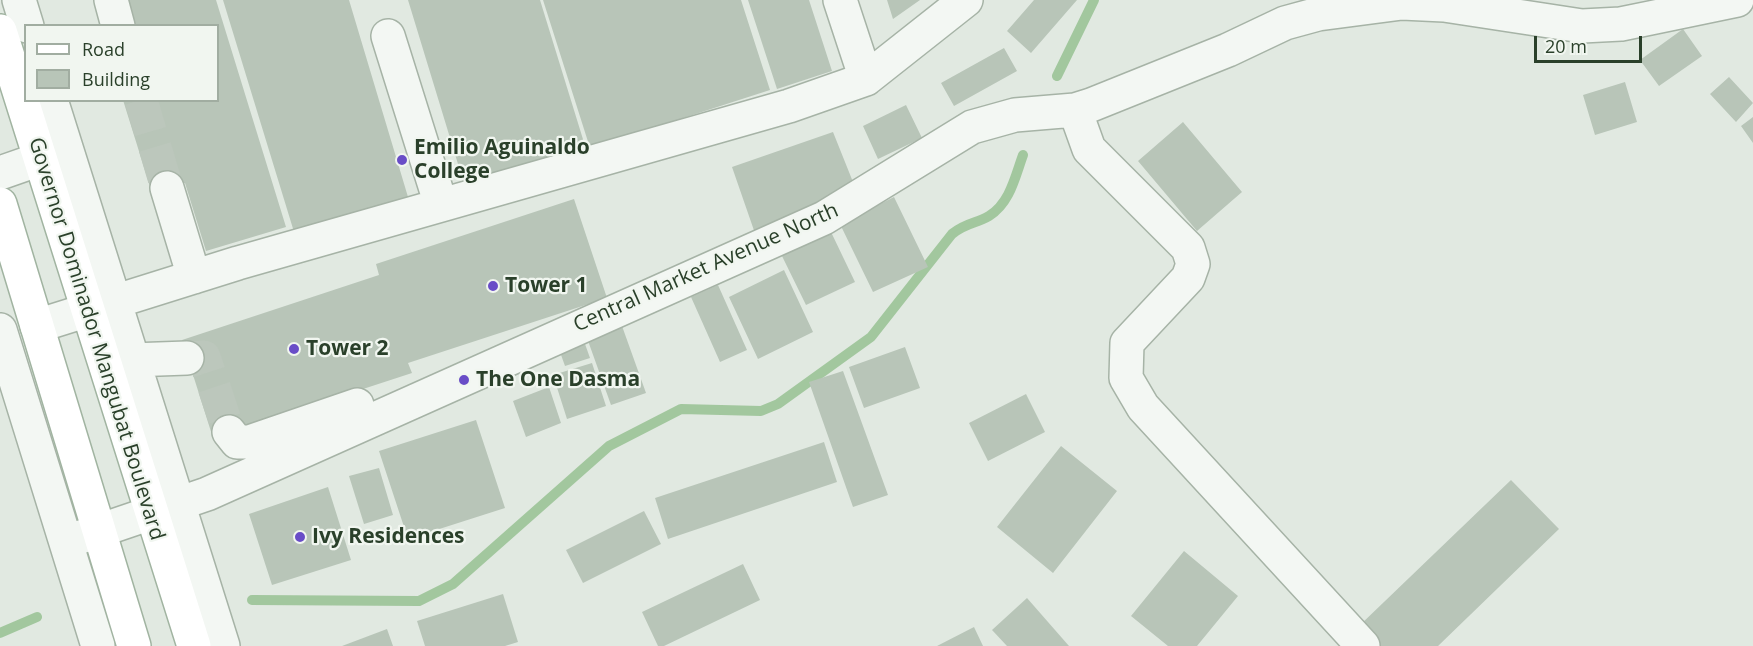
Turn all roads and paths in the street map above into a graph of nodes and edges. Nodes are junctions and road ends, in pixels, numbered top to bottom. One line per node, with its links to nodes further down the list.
1 (14, 0): 7 (street)
2 (19, 0): 8 (street)
3 (111, 0): 9 (street)
4 (840, 0): 12 (street)
5 (966, 0): 12 (street)
6 (1737, 0): 14 (street, Central Market Avenue North)
7 (0, 5)
8 (26, 24)
9 (117, 24)
10 (0, 31): 15 (main road, Governor Dominador Mangubat Boulevard)
11 (388, 36): 19 (street)
12 (866, 79): 19 (street)
13 (51, 102): 21 (street, Governor Dominador Mangubat Boulevard)
14 (1067, 111): 26 (street, Central Market Avenue North); 35 (street)
15 (40, 159): 16 (street); 21 (main road, Governor Dominador Mangubat Boulevard)
16 (0, 173)
17 (167, 188): 20 (street)
18 (0, 204): 22 (main road)
19 (441, 205): 20 (street)
20 (194, 277): 21 (street)
21 (100, 306): 22 (street); 25 (street, Governor Dominador Mangubat Boulevard); 28 (main road, Governor Dominador Mangubat Boulevard)
22 (37, 326): 29 (main road)
23 (0, 330): 30 (street)
24 (187, 358): 25 (street)
25 (131, 360): 28 (street, Governor Dominador Mangubat Boulevard)
26 (366, 404): 27 (street); 28 (street, Central Market Avenue North)
27 (229, 432)
28 (164, 510): 29 (street, Central Market Avenue North); 33 (main road, Governor Dominador Mangubat Boulevard); 34 (street, Governor Dominador Mangubat Boulevard)
29 (99, 532): 30 (street, Central Market Avenue North); 32 (main road)
30 (66, 542): 31 (street)
31 (98, 646)
32 (134, 646)
33 (194, 646)
34 (222, 646)
35 (1363, 646)

